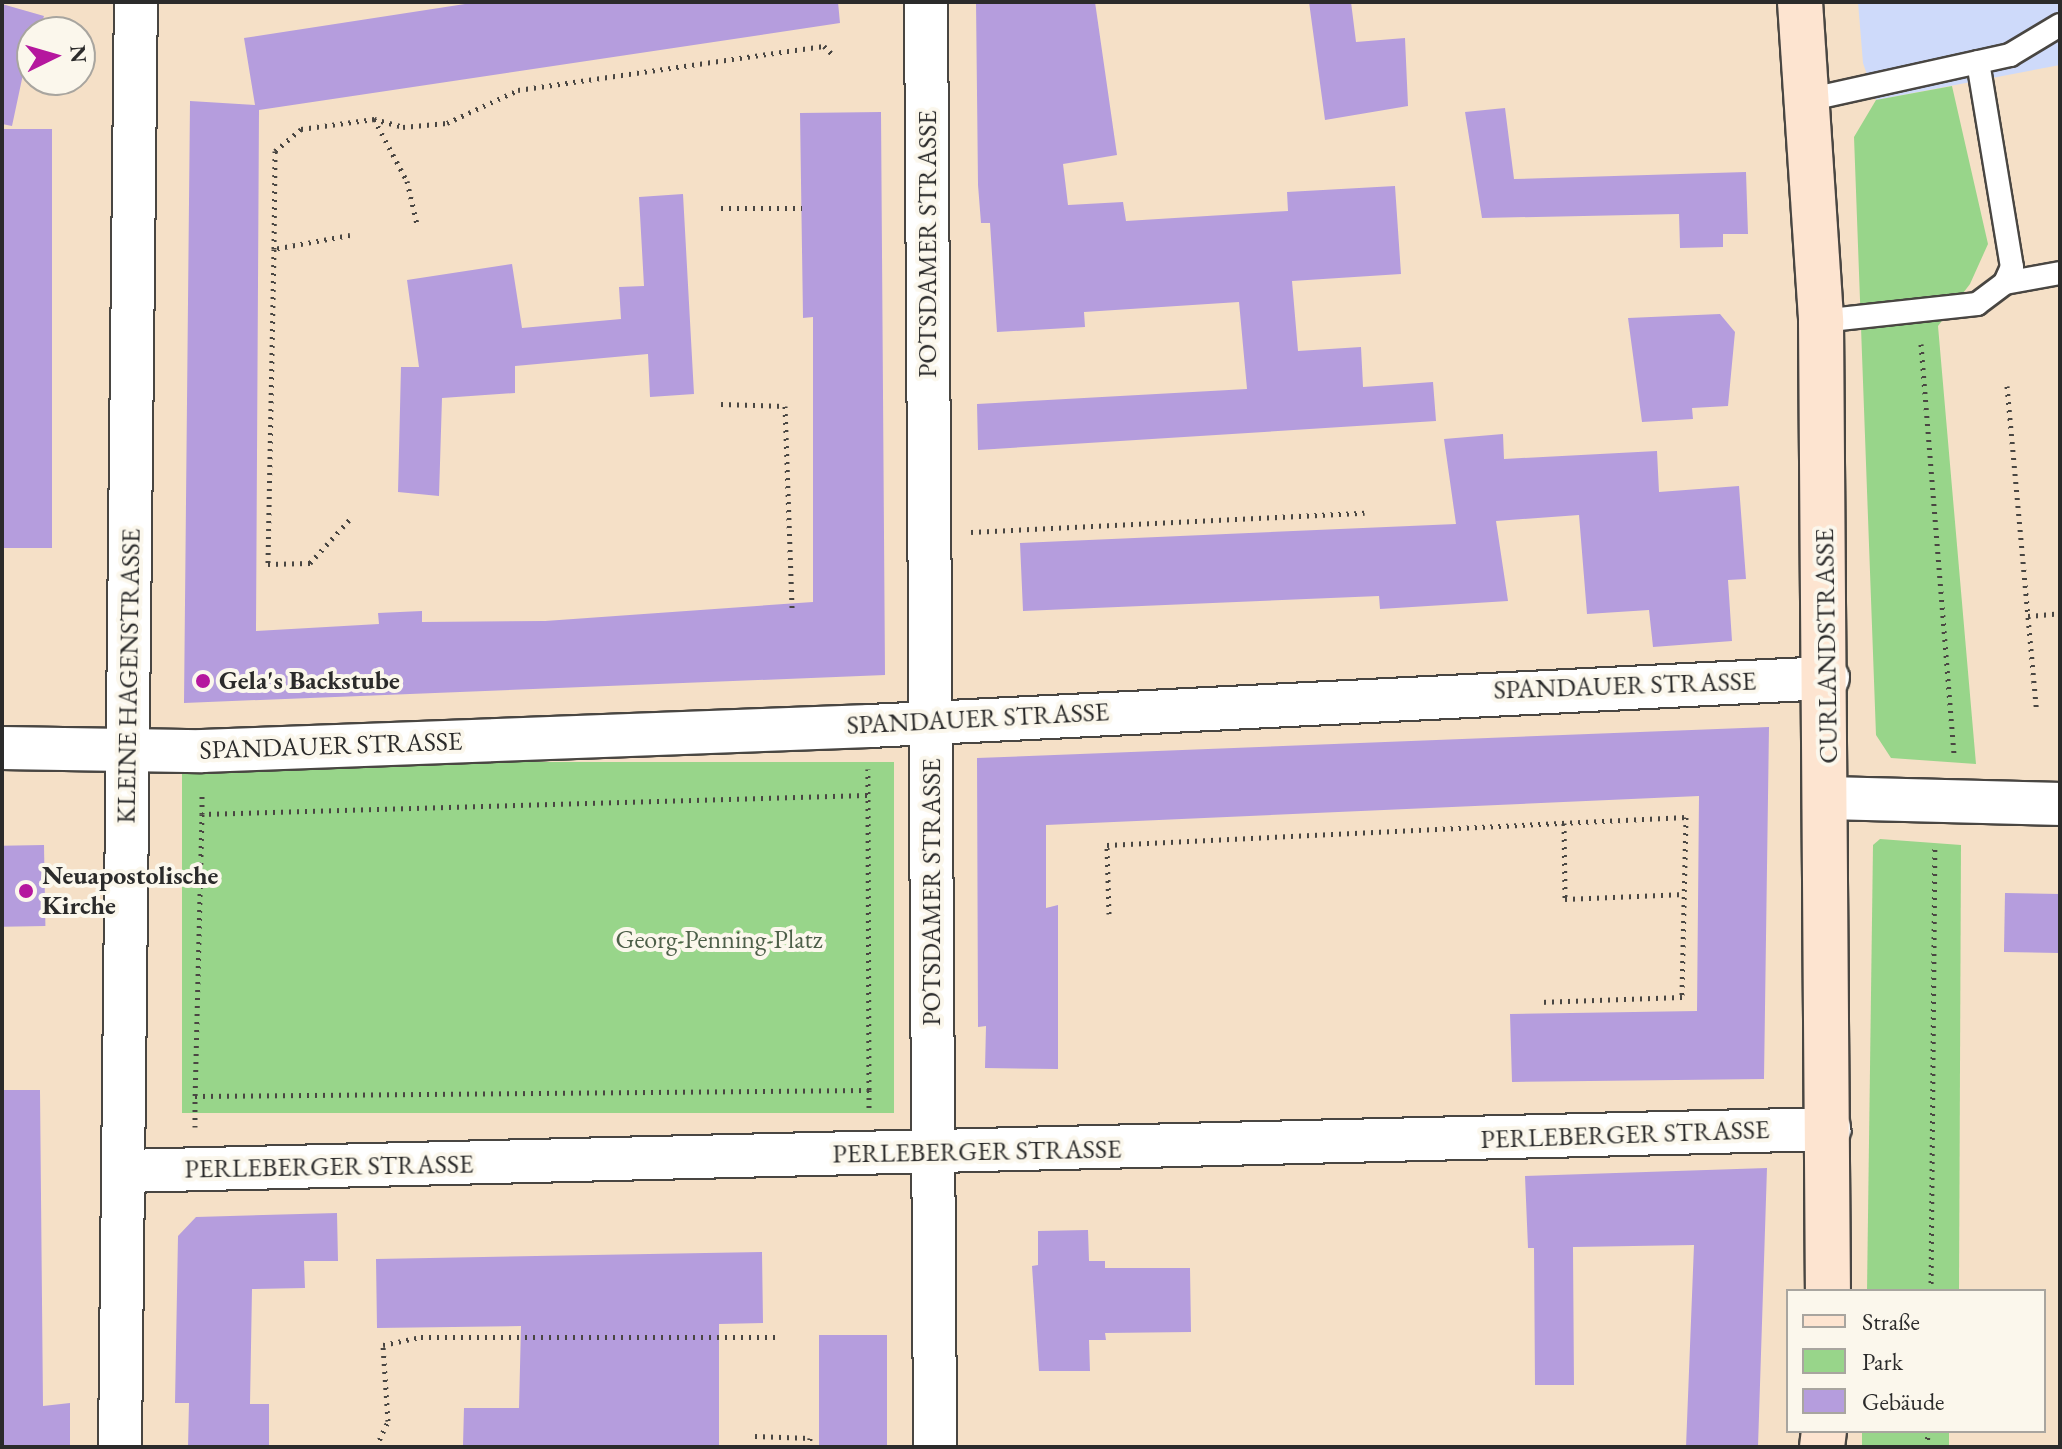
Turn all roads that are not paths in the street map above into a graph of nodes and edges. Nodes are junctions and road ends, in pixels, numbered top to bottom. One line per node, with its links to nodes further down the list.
1 (136, 2): 13 (street, KLEINE HAGENSTRASSE)
2 (926, 2): 11 (street, POTSDAMER STRASSE)
3 (1800, 2): 6 (main road, CURLANDSTRASSE)
4 (2060, 25): 5 (lane)
5 (1978, 62): 6 (lane); 8 (lane)
6 (1807, 100): 9 (main road, CURLANDSTRASSE)
7 (2060, 273): 8 (lane)
8 (2005, 283): 9 (lane)
9 (1821, 321): 10 (main road, CURLANDSTRASSE)
10 (1828, 678): 11 (street, SPANDAUER STRASSE); 14 (main road, CURLANDSTRASSE)
11 (931, 722): 13 (street, SPANDAUER STRASSE); 17 (street, POTSDAMER STRASSE)
12 (2, 748): 13 (street, SPANDAUER STRASSE)
13 (128, 749): 18 (street, KLEINE HAGENSTRASSE)
14 (1829, 798): 15 (street); 16 (main road, CURLANDSTRASSE)
15 (2060, 804)
16 (1829, 1129): 17 (street, PERLEBERGER STRASSE); 19 (main road, CURLANDSTRASSE)
17 (934, 1153): 18 (street, PERLEBERGER STRASSE); 21 (street, POTSDAMER STRASSE)
18 (125, 1171): 20 (street, KLEINE HAGENSTRASSE)
19 (1828, 1289)
20 (120, 1447)
21 (935, 1447)

